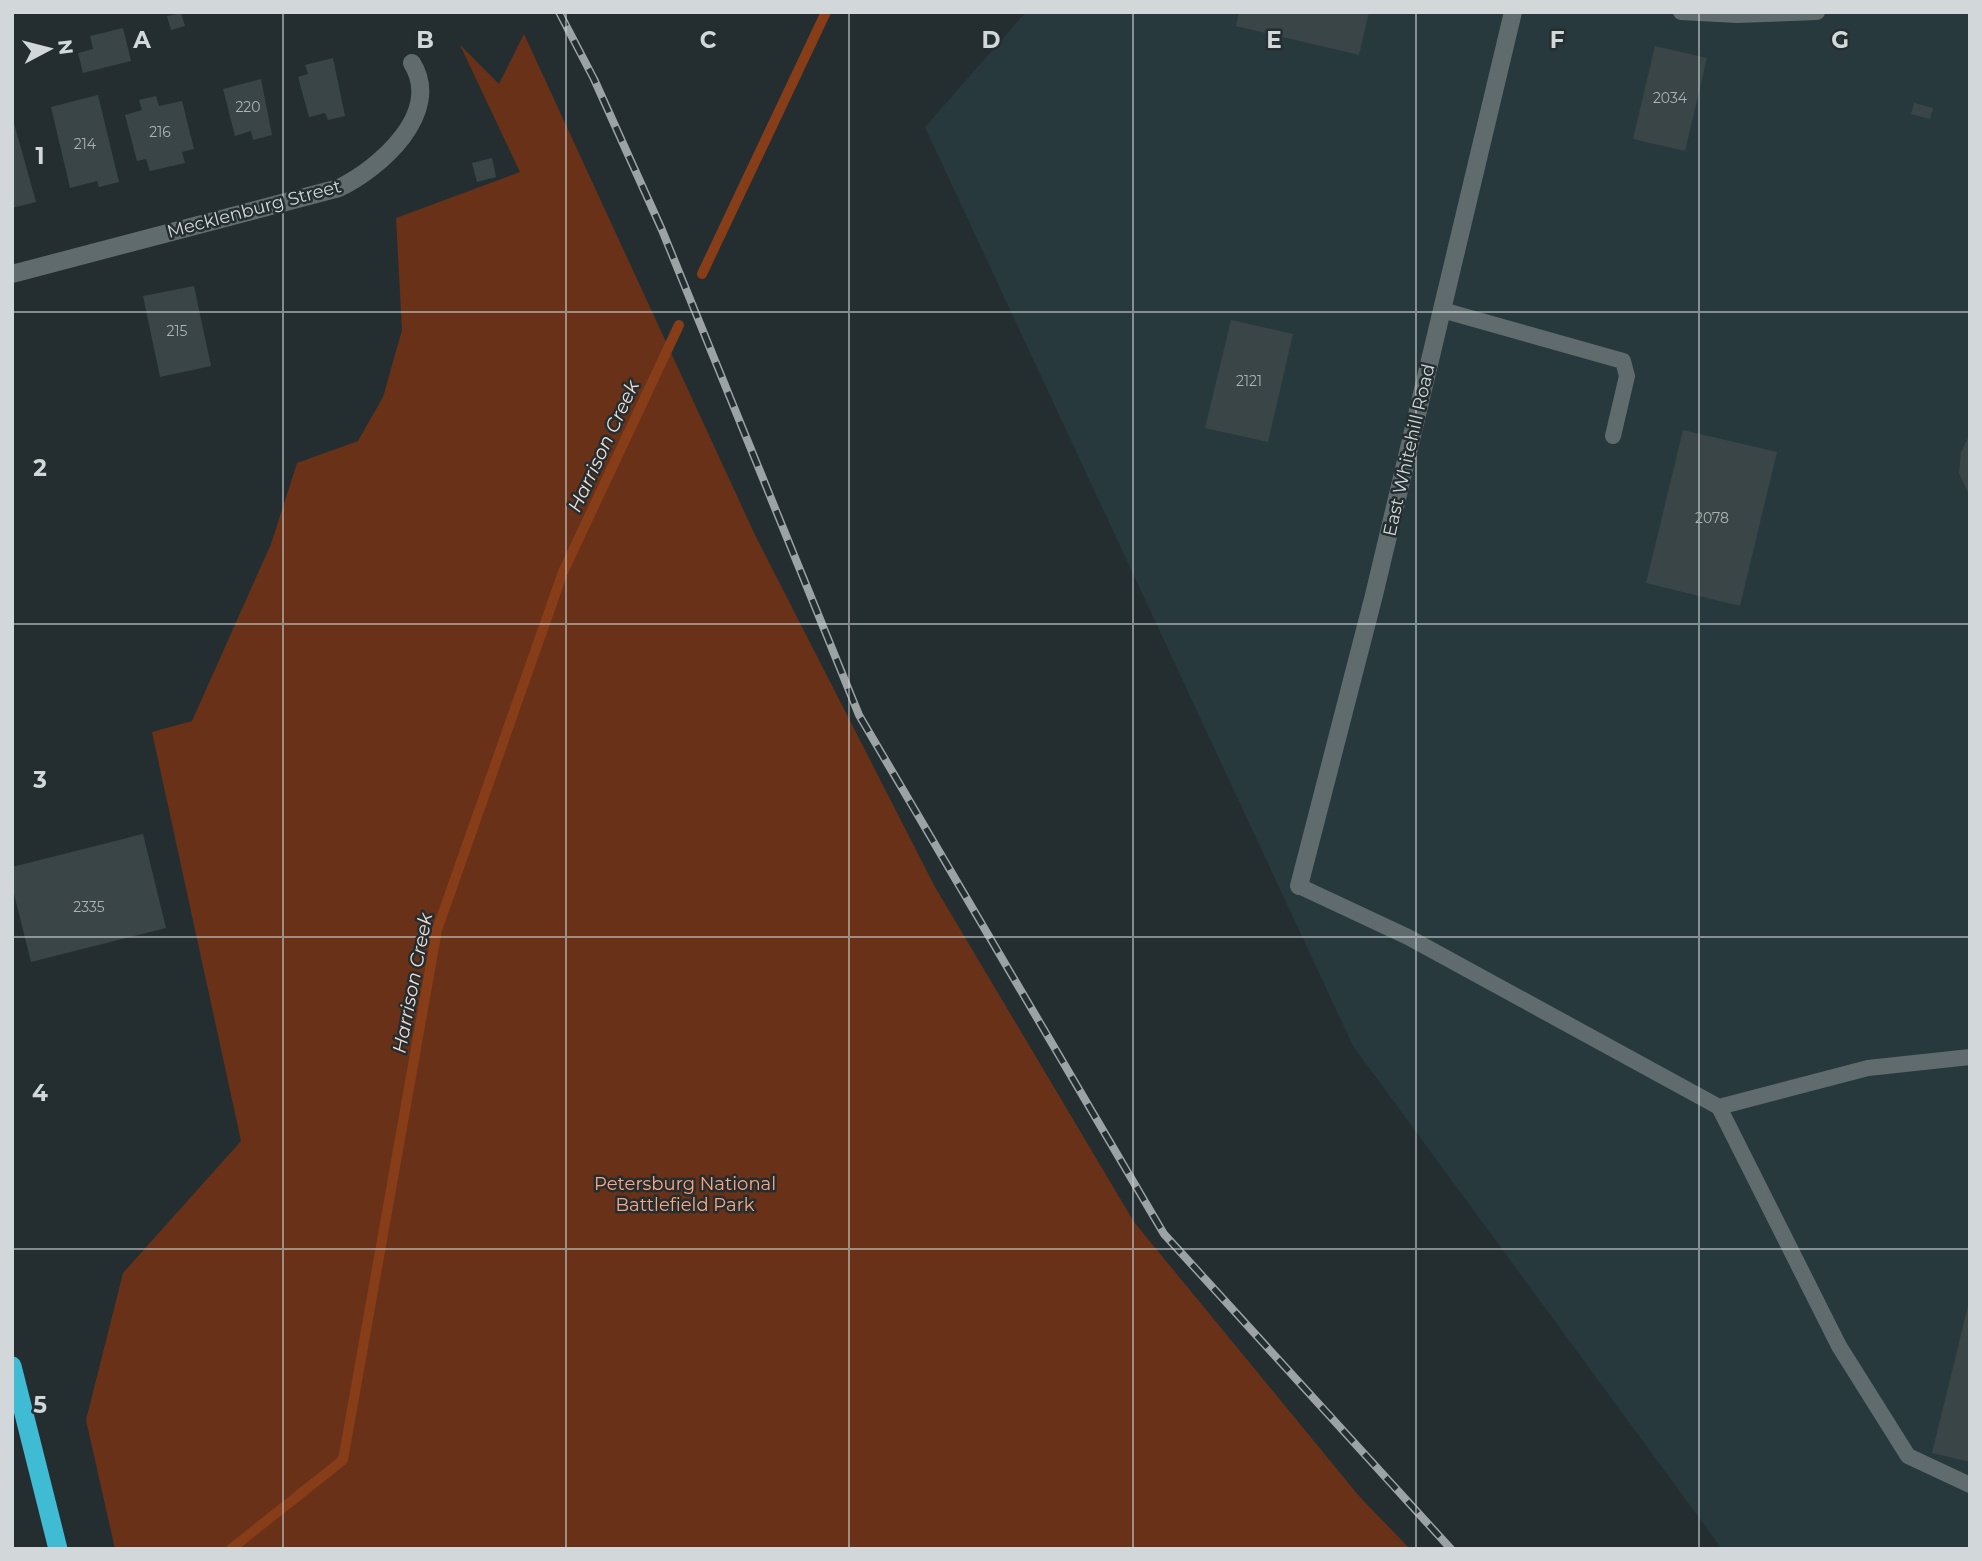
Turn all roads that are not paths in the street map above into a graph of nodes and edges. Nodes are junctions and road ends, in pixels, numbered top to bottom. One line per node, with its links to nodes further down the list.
1 (1513, 12): 6 (street, East Whitehill Road)
2 (1681, 12): 3 (lane)
3 (1817, 12)
4 (412, 63): 5 (street, Mecklenburg Street)
5 (12, 274)
6 (1442, 310): 7 (lane); 8 (street, East Whitehill Road)
7 (1613, 436)
8 (1299, 886): 10 (lane)
9 (1970, 1057): 10 (lane)
10 (1719, 1107): 12 (lane)
11 (12, 1366): 13 (highway)
12 (1970, 1485)
13 (58, 1549)

